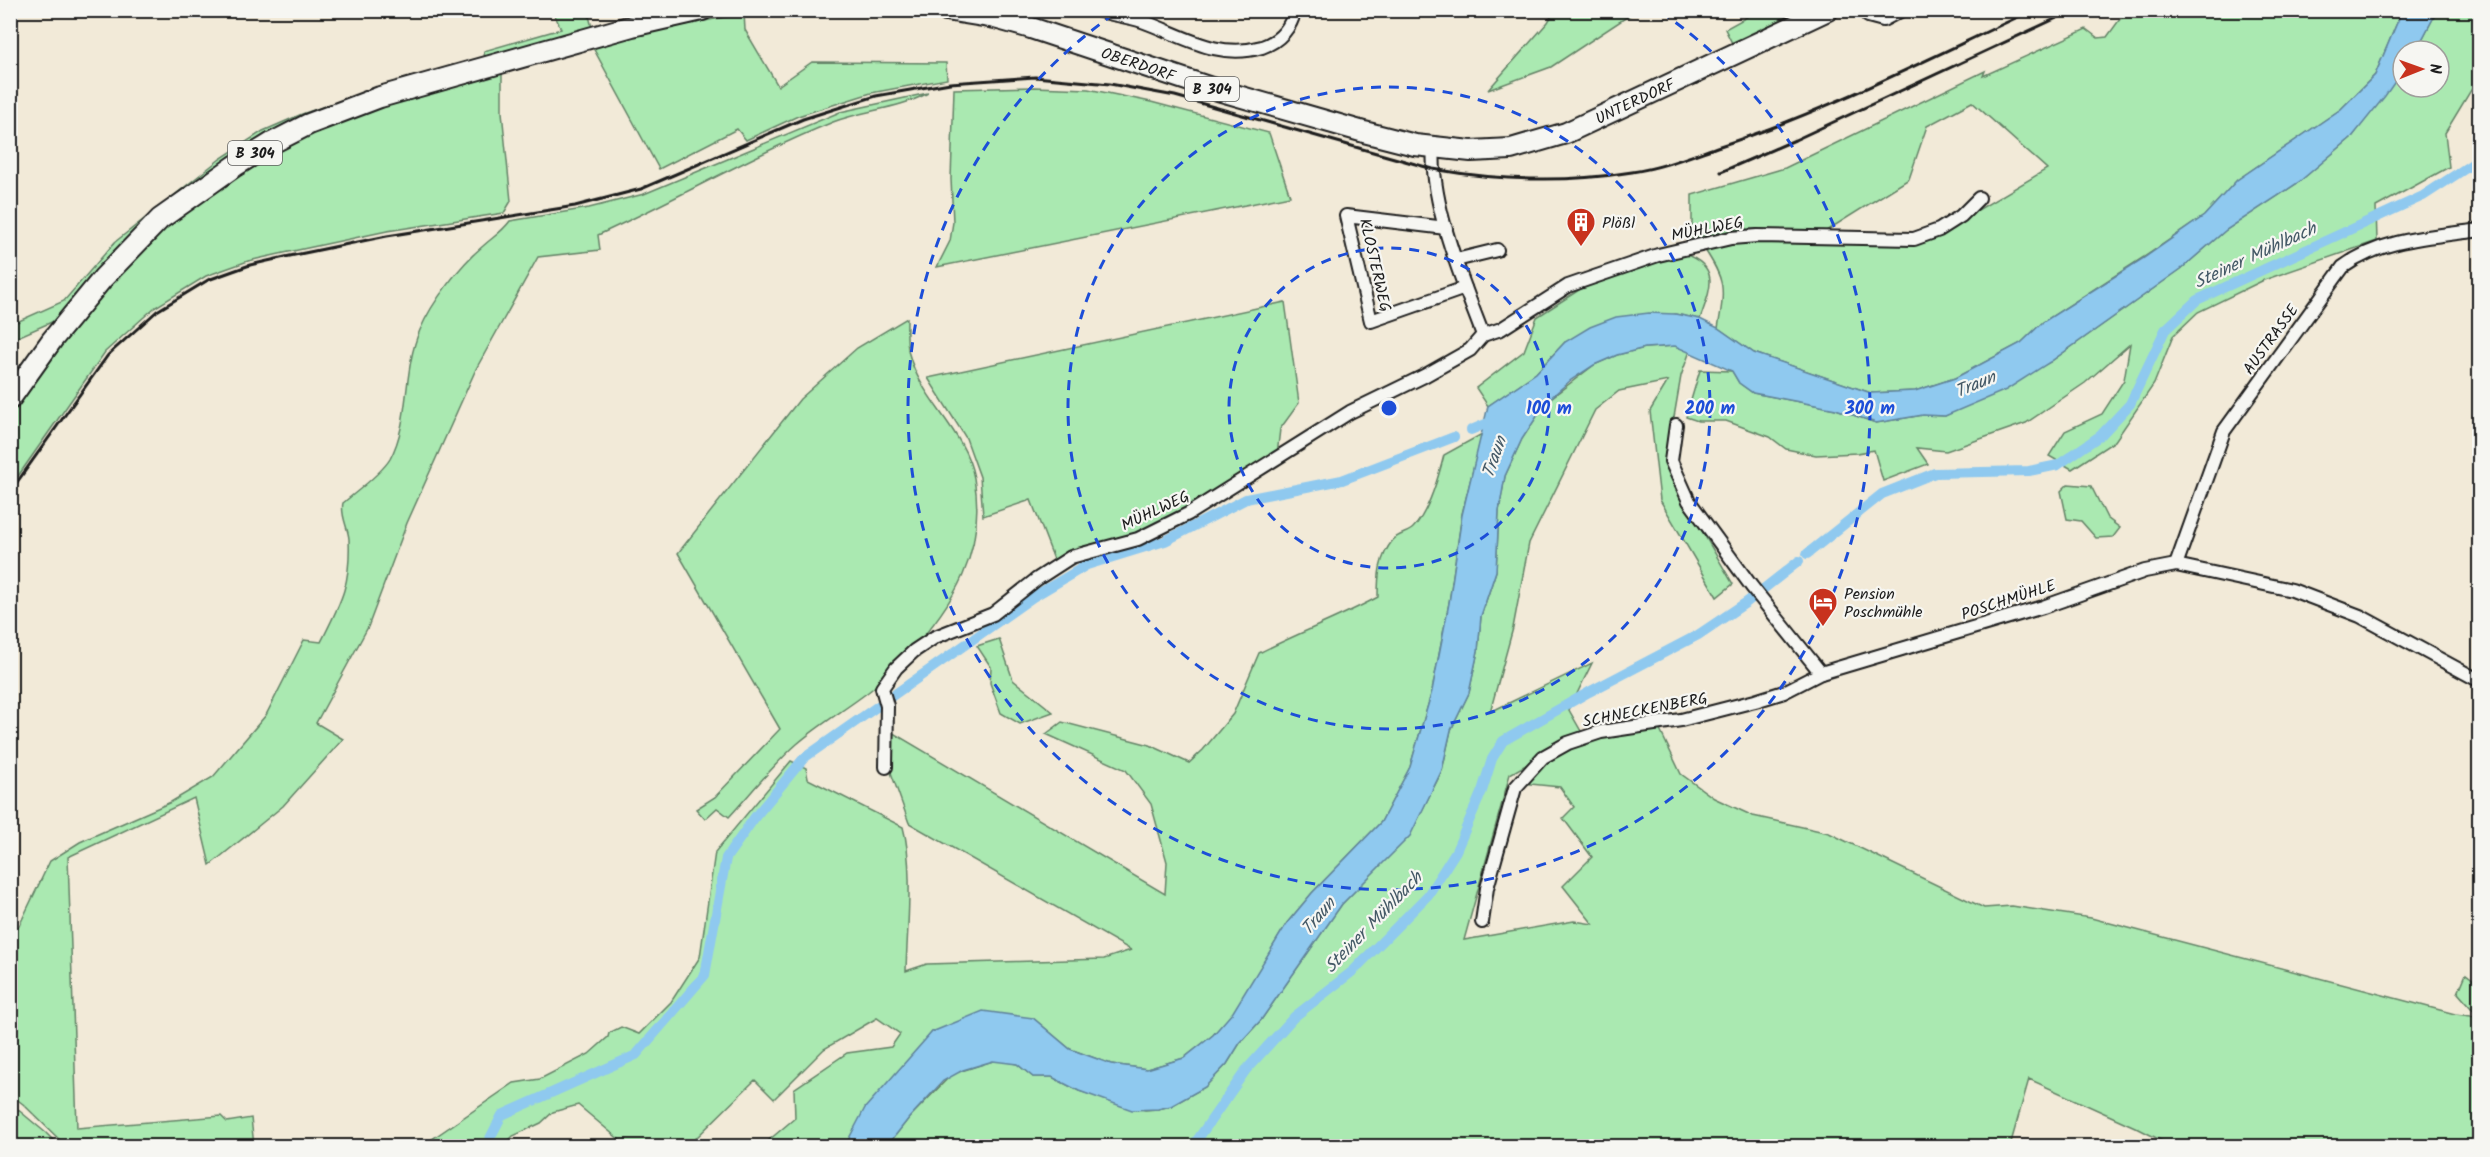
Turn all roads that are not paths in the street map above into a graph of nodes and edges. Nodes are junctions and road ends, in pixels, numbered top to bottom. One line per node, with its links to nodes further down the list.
1 (702, 10): 17 (main road, B 304)
2 (946, 10): 8 (main road, OBERDORF / B 304)
3 (1097, 10): 4 (street)
4 (1295, 10)
5 (1828, 10): 9 (main road, UNTERDORF / B 304)
6 (1865, 10): 7 (street)
7 (1902, 10)
8 (996, 14): 9 (main road, OBERDORF / B 304)
9 (1434, 148): 11 (street)
10 (1979, 198): 16 (street, MÜHLWEG)
11 (1446, 228): 14 (street); 15 (street, KLOSTERWEG)
12 (2480, 230): 19 (street, AUSTRASSE)
13 (1497, 250): 14 (street)
14 (1456, 260): 15 (street)
15 (1465, 288): 16 (street)
16 (1483, 335): 22 (street, MÜHLWEG)
17 (10, 399)
18 (1676, 425): 20 (street)
19 (2176, 565): 20 (street, POSCHMÜHLE); 21 (street, POSCHMÜHLE)
20 (1821, 673): 23 (street, SCHNECKENBERG)
21 (2480, 681)
22 (886, 767)
23 (1482, 922)

